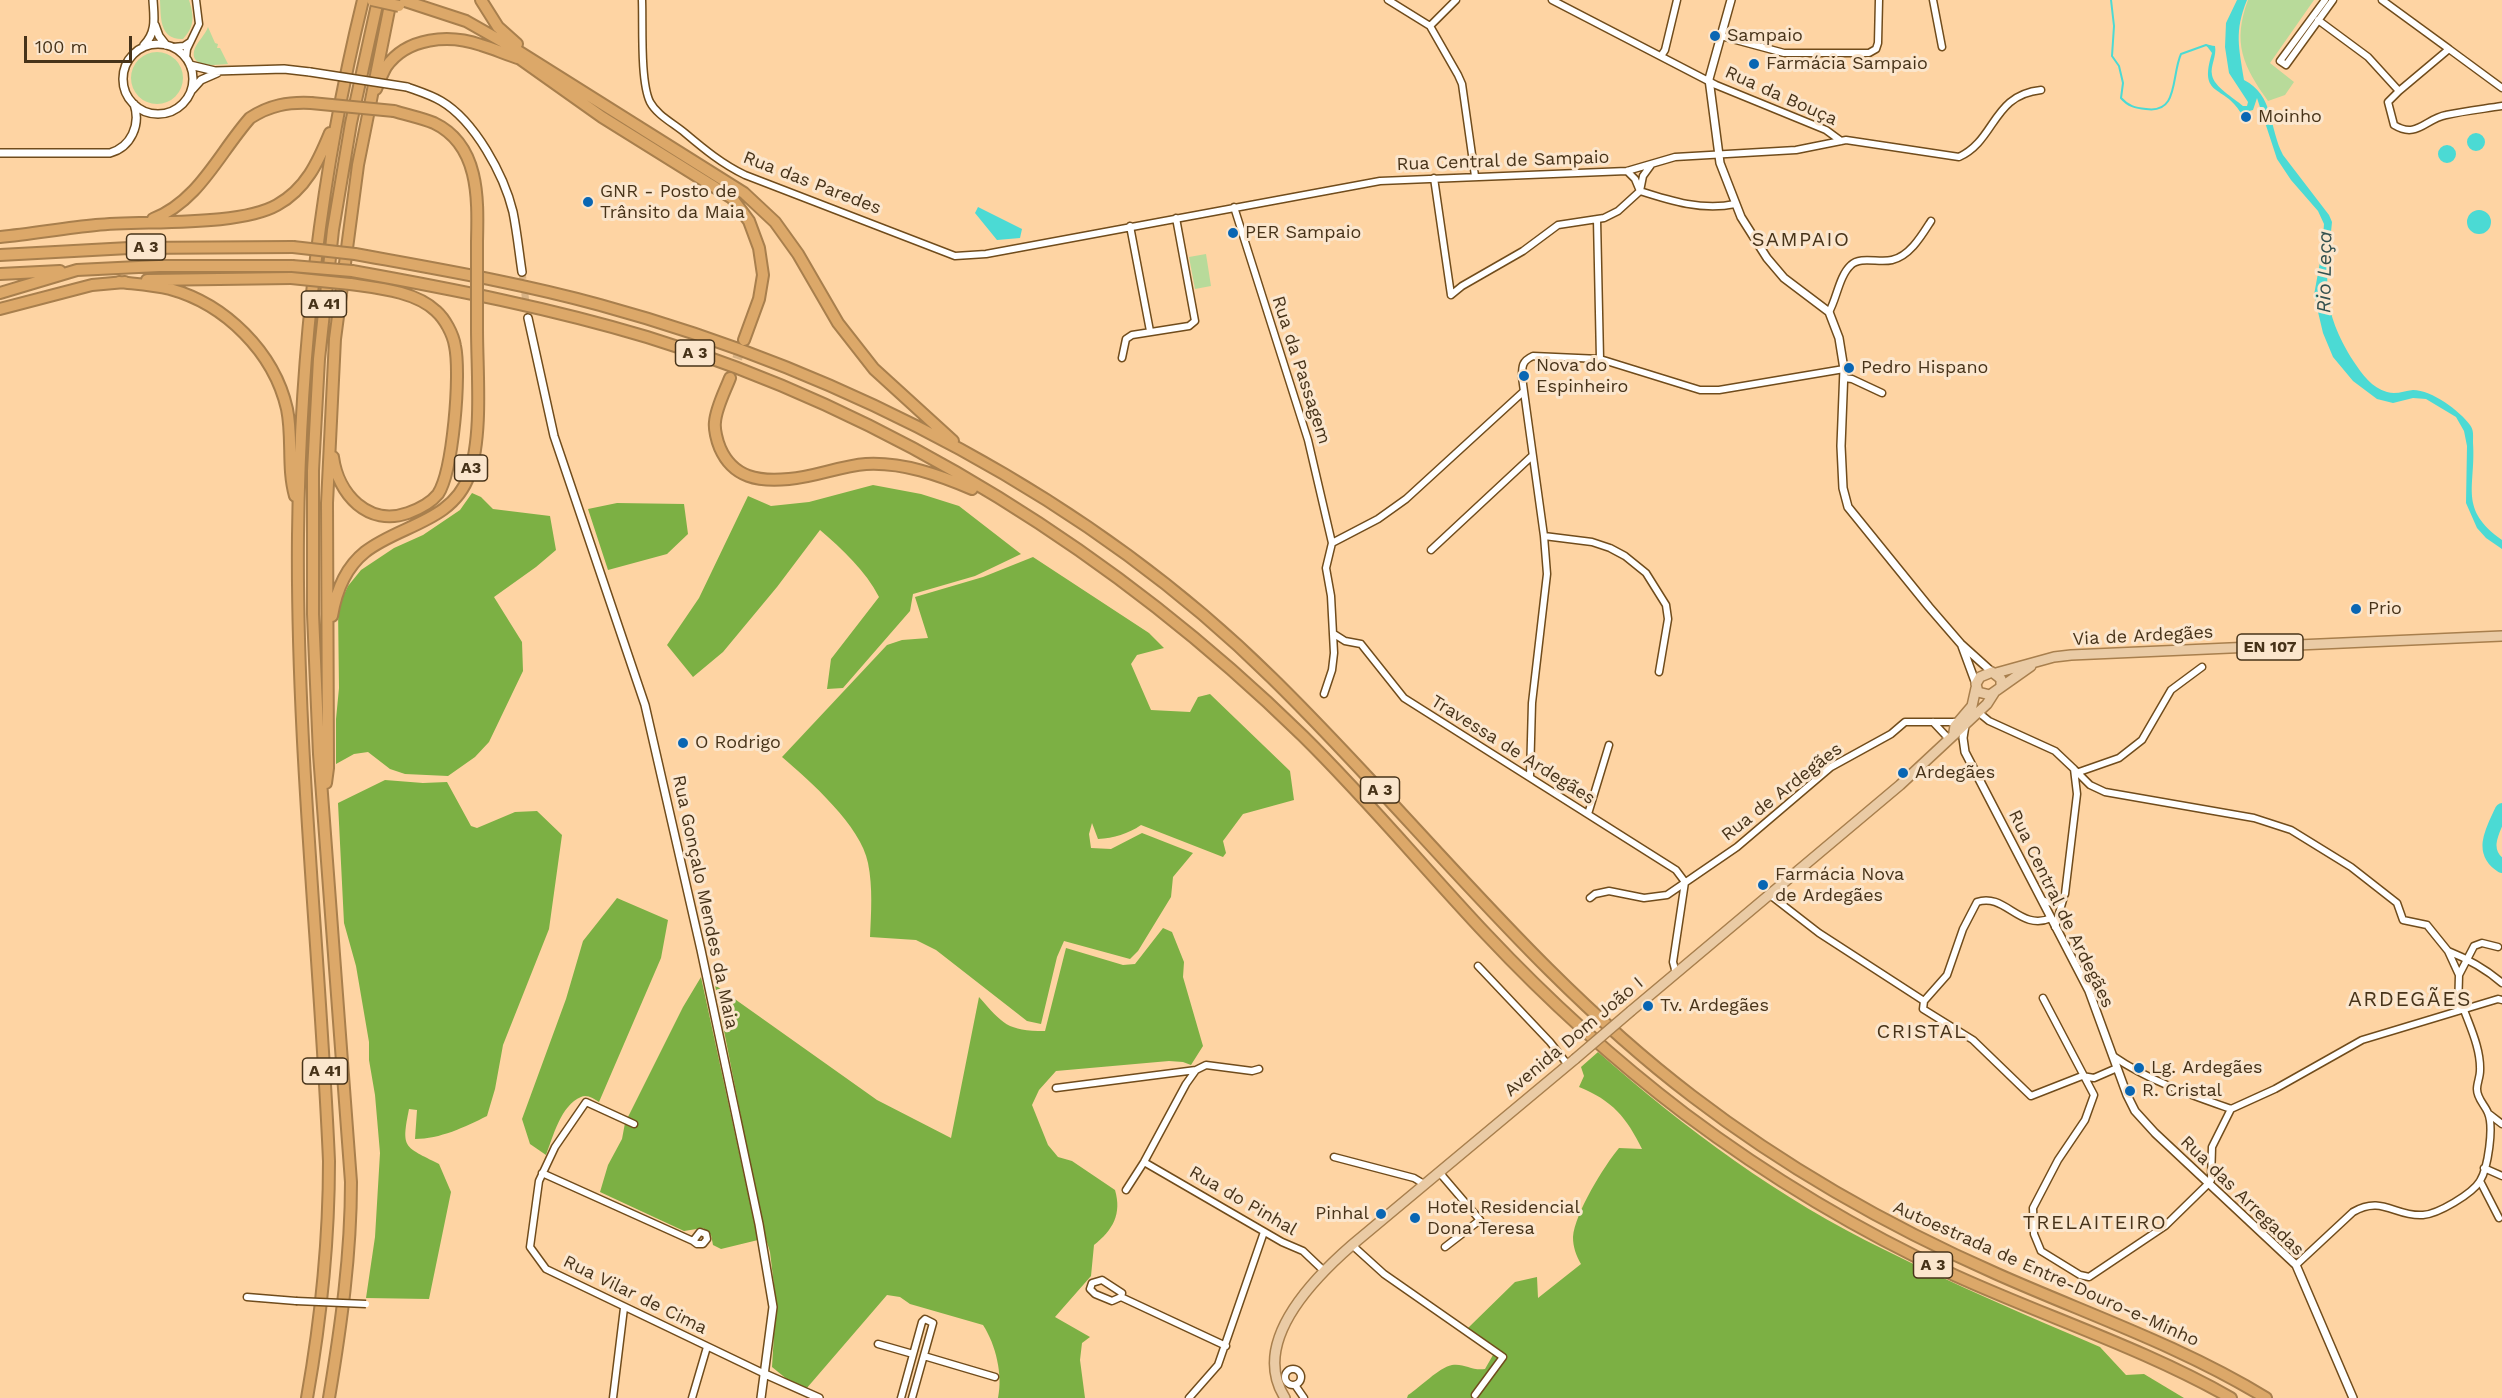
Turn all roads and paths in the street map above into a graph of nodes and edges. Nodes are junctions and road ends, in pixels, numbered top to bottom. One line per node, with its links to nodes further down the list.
1 (153, 0): 20 (street)
2 (196, 0): 23 (street)
3 (363, 0): 40 (highway, A 41)
4 (372, 0): 18 (highway, bridge)
5 (378, 0): 106 (highway, A 41)
6 (481, 0): 31 (highway)
7 (642, 0): 60 (street, Rua das Paredes)
8 (1388, 0): 21 (street)
9 (1456, 0): 21 (street)
10 (1552, 0): 28 (street, Rua da Bouça)
11 (1677, 0): 28 (street)
12 (1731, 0): 22 (street)
13 (1933, 0): 25 (street)
14 (2325, 0): 19 (street)
15 (2333, 0): 19 (street)
16 (2383, 0): 27 (street)
17 (1877, 1): 22 (street)
18 (397, 2): 29 (highway); 31 (highway); 42 (highway)
19 (2318, 20): 36 (street)
20 (154, 22): 24 (street); 26 (street)
21 (1430, 26): 49 (street)
22 (1721, 36): 33 (street)
23 (192, 39): 24 (street); 30 (street)
24 (170, 46): 26 (street); 30 (street)
25 (1942, 47)
26 (140, 49): 38 (street)
27 (2449, 49): 34 (street); 36 (street)
28 (1662, 56): 33 (street, Rua da Bouça)
29 (521, 59): 42 (highway); 71 (highway)
30 (188, 62): 32 (street); 37 (street)
31 (540, 63): 80 (highway)
32 (225, 71): 37 (street); 63 (street, bridge)
33 (1709, 79): 44 (street, Rua da Bouça); 46 (street)
34 (2502, 88)
35 (2041, 90): 44 (street, Rua Central de Sampaio)
36 (2399, 91): 39 (street)
37 (188, 95): 41 (street)
38 (134, 104): 41 (street); 43 (street)
39 (2502, 106)
40 (338, 111): 57 (highway); 83 (highway, A 41)
41 (157, 114): 43 (street)
42 (365, 123): 79 (highway)
43 (136, 126): 45 (street)
44 (1841, 141): 46 (street, Rua Central de Sampaio)
45 (0, 153)
46 (1718, 153): 47 (street, Rua Central de Sampaio); 52 (street)
47 (1650, 165): 48 (street, Rua Central de Sampaio); 51 (street)
48 (1627, 171): 49 (street, Rua Central de Sampaio); 51 (street)
49 (1475, 176): 50 (street, Rua Central de Sampaio)
50 (1434, 178): 53 (street, Rua Central de Sampaio); 55 (street)
51 (1640, 191): 52 (street); 55 (street)
52 (1735, 204): 68 (street)
53 (1234, 207): 54 (street, Rua Central de Sampaio); 85 (street, Rua da Passagem)
54 (1176, 218): 58 (street, Rua Central de Sampaio); 70 (street)
55 (1597, 219): 73 (street)
56 (1931, 221): 68 (street)
57 (144, 222): 59 (highway); 89 (highway, A3, bridge)
58 (1131, 226): 60 (street, Rua Central de Sampaio); 70 (street)
59 (0, 237)
60 (941, 249)
61 (0, 255): 80 (highway, Autoestrada de Entre-Douro-e-Minho / A 3, bridge)
62 (77, 270): 64 (highway, A 3); 66 (highway, Autoestrada de Entre-Douro-e-Minho / A 3); 82 (highway, Autoestrada de Entre-Douro-e-Minho / A 3, bridge)
63 (522, 272)
64 (0, 274)
65 (119, 282): 67 (highway); 79 (highway, bridge); 83 (highway)
66 (0, 293)
67 (0, 309)
68 (1829, 312): 74 (street)
69 (528, 318): 163 (street, Rua Gonçalo Mendes da Maia)
70 (1150, 331): 72 (street)
71 (744, 340)
72 (1122, 358)
73 (1600, 359): 74 (street); 77 (street)
74 (1844, 369): 76 (street)
75 (730, 378): 82 (highway)
76 (1844, 378): 78 (street); 90 (street)
77 (1523, 392): 81 (street); 85 (street)
78 (1882, 393)
79 (329, 422): 89 (highway)
80 (975, 456): 179 (highway, Autoestrada de Entre-Douro-e-Minho / A 3)
81 (1532, 456): 84 (street); 86 (street)
82 (1012, 505): 178 (highway, Autoestrada de Entre-Douro-e-Minho / A 3)
83 (298, 508): 167 (highway, A 41)
84 (1544, 536): 93 (street); 105 (street)
85 (1332, 543): 87 (street)
86 (1431, 550)
87 (1334, 634): 97 (street); 105 (street, Travessa de Ardegães)
88 (2502, 636): 91 (main road, Via de Ardegães / EN 107)
89 (327, 644): 106 (highway)
90 (1961, 644): 94 (street); 95 (street)
91 (2038, 661): 94 (main road, Via de Ardegães / EN 107); 96 (main road, Via de Ardegães / EN 107)
92 (2202, 667): 104 (street)
93 (1659, 672)
94 (1994, 672): 95 (main road, EN 107); 96 (main road)
95 (1976, 686): 96 (main road); 100 (main road, Avenida Dom João I / EN 107)
96 (1997, 690): 98 (main road, Avenida Dom João I / EN 107)
97 (1324, 694)
98 (1978, 712): 100 (main road, Avenida Dom João I / EN 107); 104 (street)
99 (1933, 722): 100 (street, Rua de Ardegães); 101 (street); 108 (street, Rua de Ardegães)
100 (1962, 723): 101 (main road, Avenida Dom João I / EN 107); 103 (street, Rua Central de Ardegães)
101 (1951, 735): 103 (street, Rua Central de Ardegães); 109 (main road, Avenida Dom João I / EN 107)
102 (1609, 745): 107 (street)
103 (1965, 752): 111 (street, Rua Central de Ardegães)
104 (2076, 770): 112 (street); 116 (street)
105 (1530, 776): 107 (street, Travessa de Ardegães)
106 (322, 809): 168 (highway, A 41)
107 (1588, 814): 108 (street, Travessa de Ardegães)
108 (1685, 882): 110 (street, Rua de Ardegães); 119 (street)
109 (1770, 895): 119 (main road, Avenida Dom João I / EN 107); 123 (street)
110 (1590, 898)
111 (2042, 900): 112 (street); 113 (street, Rua Central de Ardegães)
112 (2061, 901): 114 (street)
113 (2050, 918): 114 (street, Rua Central de Ardegães); 123 (street)
114 (2055, 927): 126 (street, Rua Central de Ardegães)
115 (2498, 947): 117 (street)
116 (2448, 951): 117 (street); 120 (street)
117 (2466, 959): 120 (street); 121 (street)
118 (1478, 966): 127 (street)
119 (1676, 973): 127 (main road, Avenida Dom João I / EN 107, bridge)
120 (2459, 975): 125 (street)
121 (2502, 983)
122 (2043, 998): 131 (street)
123 (1924, 1000): 131 (street)
124 (2502, 1000): 125 (street)
125 (2461, 1011): 133 (street); 134 (street)
126 (2113, 1056): 128 (street, Rua das Arregadas); 133 (street)
127 (1571, 1062): 140 (main road, Avenida Dom João I / EN 107)
128 (2117, 1068): 131 (street); 144 (street, Rua das Arregadas)
129 (1259, 1069): 130 (street)
130 (1196, 1070): 132 (street); 138 (street)
131 (2082, 1076): 144 (street)
132 (1056, 1088)
133 (2231, 1109): 144 (street)
134 (2489, 1113): 136 (street); 139 (street)
135 (634, 1124): 141 (street, Rua Vilar de Cima)
136 (2502, 1124)
137 (1335, 1157): 145 (street)
138 (1144, 1162): 146 (street); 148 (street, Rua do Pinhal)
139 (2484, 1168): 142 (street); 143 (street)
140 (1439, 1172): 145 (main road, Avenida Dom João I / EN 107); 151 (street)
141 (543, 1173): 149 (street); 157 (street, Rua Vilar de Cima)
142 (2502, 1176)
143 (2480, 1181): 147 (street); 152 (street)
144 (2209, 1183): 152 (street, Rua das Arregadas)
145 (1424, 1184): 150 (main road, Avenida Dom João I / EN 107)
146 (1126, 1190)
147 (2499, 1218)
148 (1264, 1232): 153 (street, Rua do Pinhal); 159 (street)
149 (693, 1241)
150 (1352, 1245): 153 (main road, Avenida Dom João I / EN 107); 166 (street)
151 (1445, 1247)
152 (2296, 1265): 180 (street, Rua das Arregadas)
153 (1324, 1271): 176 (main road, Avenida Dom João I / EN 107)
154 (247, 1297): 156 (street, bridge)
155 (1121, 1298): 155 (street); 159 (street)
156 (366, 1304)
157 (624, 1308): 160 (street, Rua Vilar de Cima); 169 (street)
158 (878, 1344): 161 (street)
159 (1226, 1346): 175 (street)
160 (707, 1347): 163 (street, Rua Vilar de Cima); 170 (street)
161 (913, 1354): 162 (street); 173 (street)
162 (924, 1356): 164 (street); 174 (street)
163 (765, 1374): 171 (street, Rua Gonçalo Mendes da Maia); 172 (street)
164 (995, 1377)
165 (1295, 1385): 177 (street)
166 (1475, 1395)
167 (307, 1398)
168 (329, 1398)
169 (613, 1398)
170 (692, 1398)
171 (761, 1398)
172 (819, 1398)
173 (900, 1398)
174 (912, 1398)
175 (1189, 1398)
176 (1285, 1398)
177 (1304, 1398)
178 (2231, 1398)
179 (2266, 1398)
180 (2353, 1398)

